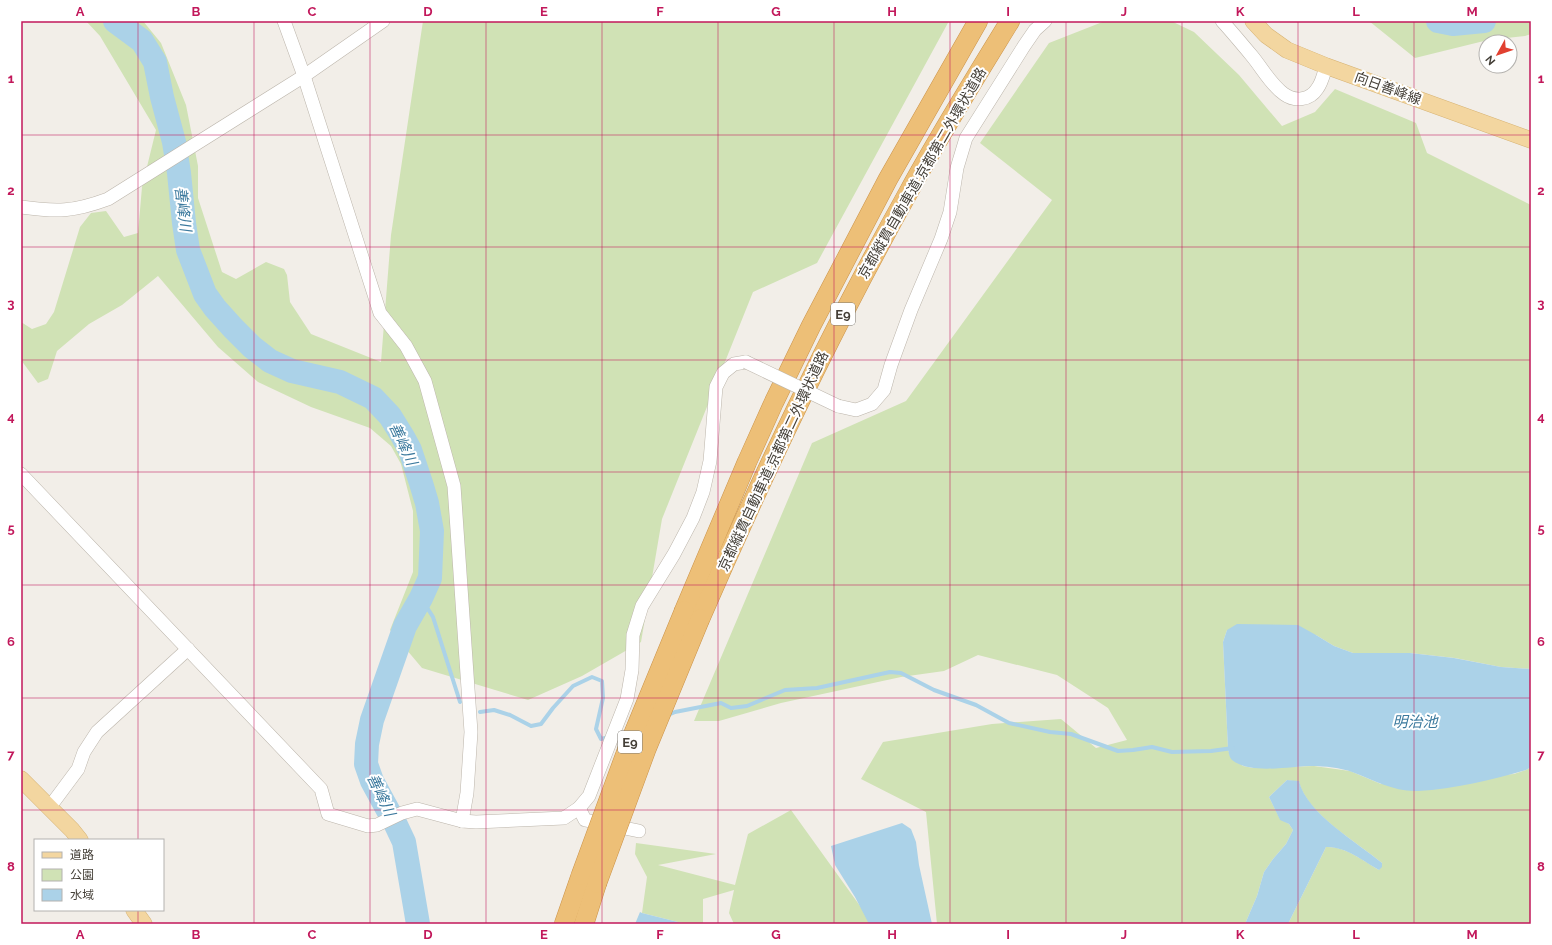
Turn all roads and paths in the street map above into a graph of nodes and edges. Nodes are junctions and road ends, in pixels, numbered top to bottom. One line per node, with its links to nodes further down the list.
1 (284, 21): 9 (street)
2 (384, 21): 9 (street)
3 (978, 21): 13 (highway, 京都縦貫自動車道;京都第二外環状道路 / E9)
4 (1010, 21): 13 (highway, 京都縦貫自動車道;京都第二外環状道路 / E9)
5 (1045, 21): 17 (street, bridge)
6 (1222, 21): 8 (street)
7 (1254, 21): 8 (main road, 向日善峰線)
8 (1326, 66): 10 (main road, 向日善峰線)
9 (304, 76): 11 (street); 18 (street)
10 (1531, 140)
11 (21, 207)
12 (21, 474): 14 (street)
13 (692, 615): 21 (highway, 京都縦貫自動車道;京都第二外環状道路 / E9, bridge)
14 (188, 649): 16 (street); 18 (street)
15 (21, 778): 16 (main road)
16 (49, 808): 20 (main road)
17 (579, 808): 18 (street); 19 (street)
18 (462, 821)
19 (639, 831)
20 (79, 839)
21 (589, 879): 24 (highway, 京都縦貫自動車道;京都第二外環状道路 / E9); 25 (highway, 京都縦貫自動車道;京都第二外環状道路 / E9)
22 (135, 911): 23 (main road)
23 (144, 924)
24 (564, 924)
25 (584, 924)

